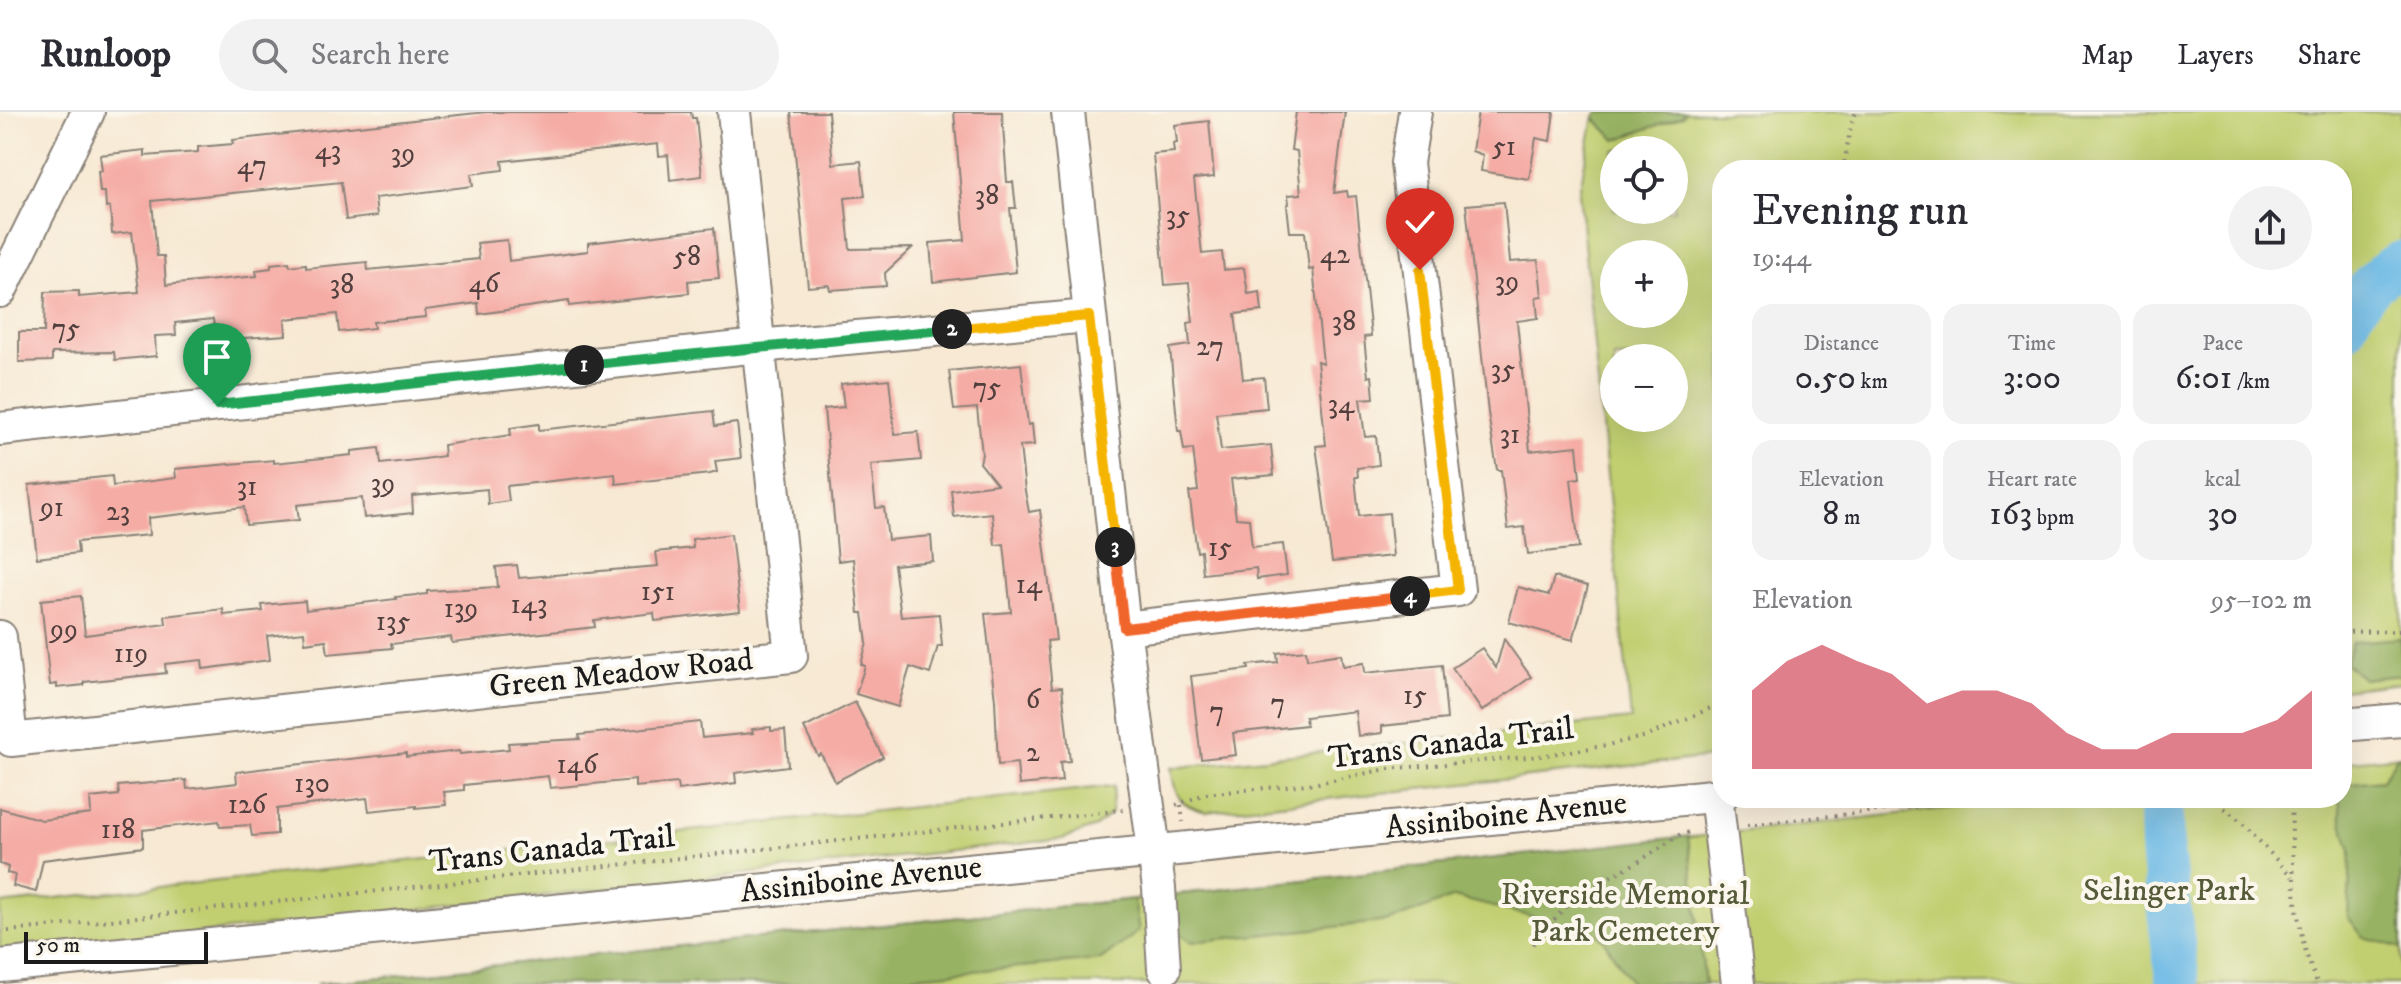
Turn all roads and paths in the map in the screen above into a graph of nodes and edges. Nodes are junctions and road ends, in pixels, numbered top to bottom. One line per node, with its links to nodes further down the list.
1 (88, 112): 7 (street)
2 (734, 112): 9 (street, Green Meadow Road)
3 (1068, 112): 8 (street)
4 (1415, 112): 11 (street)
5 (1856, 112): 6 (path)
6 (1845, 160)
7 (0, 291)
8 (1089, 316): 9 (street); 11 (street)
9 (758, 346): 10 (street); 14 (street, Green Meadow Road)
10 (0, 429)
11 (1124, 628): 26 (street)
12 (2401, 631): 13 (path)
13 (2352, 632)
14 (0, 637)
15 (1712, 707): 19 (path, Trans Canada Trail)
16 (2401, 720): 17 (street)
17 (2352, 724)
18 (1712, 796): 26 (street, Assiniboine Avenue)
19 (1181, 805)
20 (1720, 808): 25 (street)
21 (1905, 808): 25 (path)
22 (2224, 808): 27 (path)
23 (2291, 808): 27 (path)
24 (1109, 812): 28 (path, Trans Canada Trail)
25 (1721, 828): 29 (path); 32 (street)
26 (1154, 851): 30 (street, Assiniboine Avenue); 31 (street)
27 (2293, 878): 33 (path)
28 (0, 932)
29 (1533, 944)
30 (0, 966)
31 (1164, 969)
32 (1738, 984)
33 (2318, 984)

